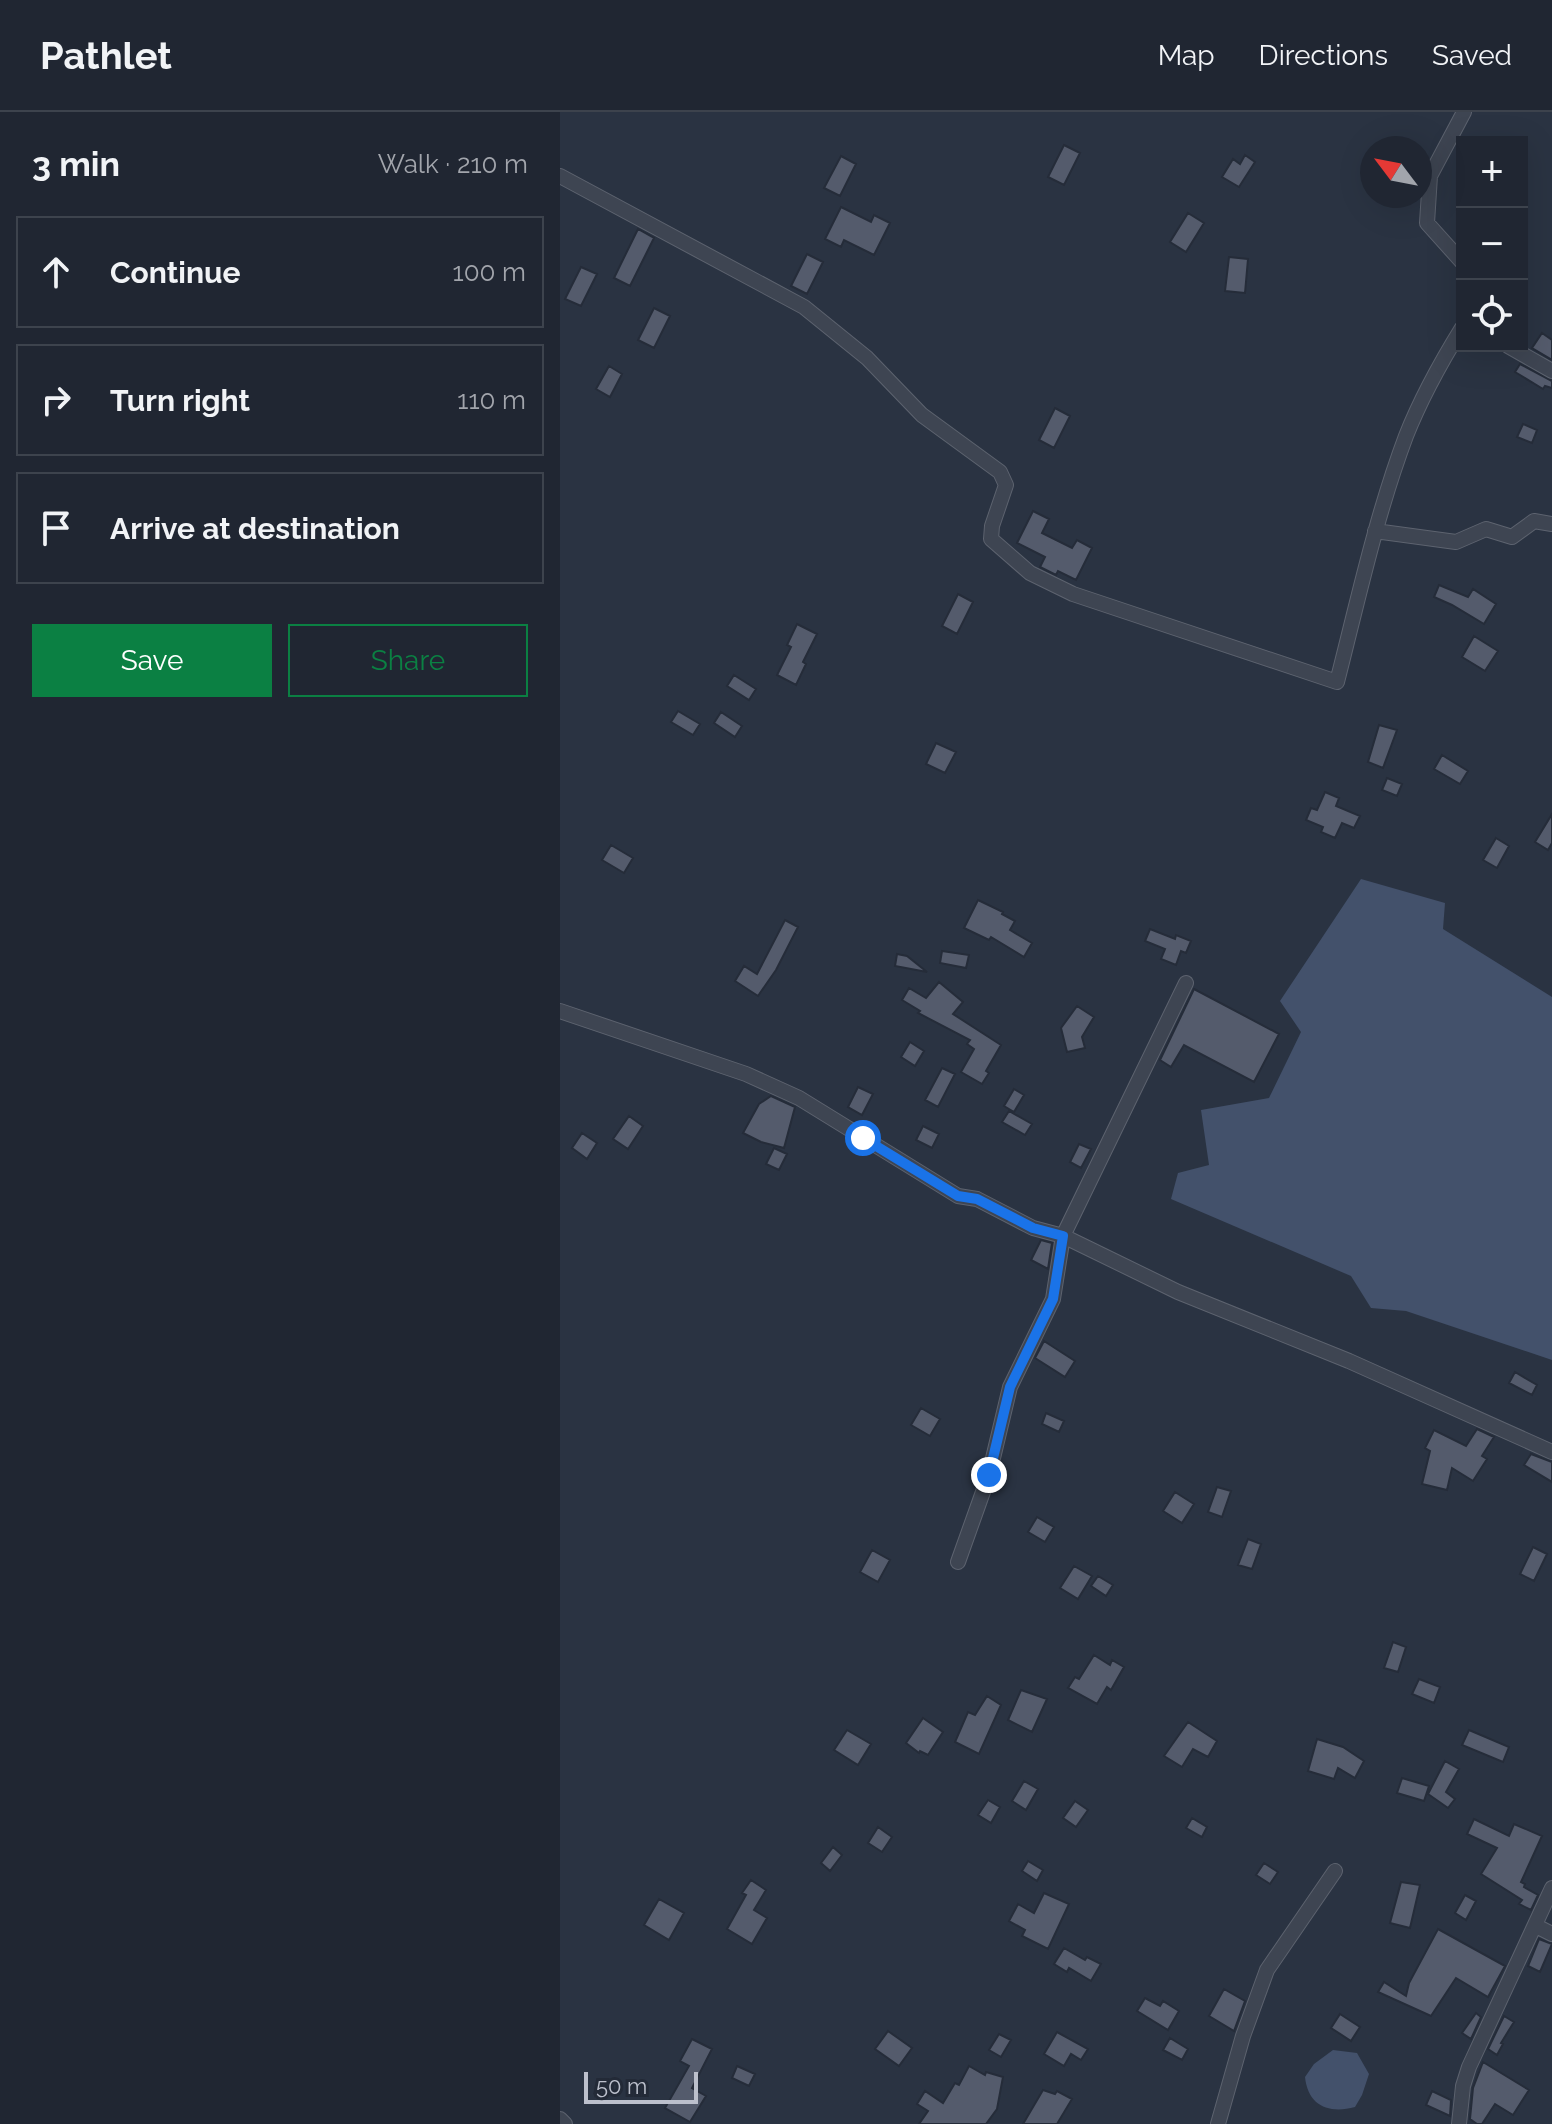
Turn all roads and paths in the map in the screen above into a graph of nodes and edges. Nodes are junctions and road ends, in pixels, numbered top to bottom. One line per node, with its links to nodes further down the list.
1 (1464, 112): 3 (street)
2 (560, 176): 8 (street)
3 (1456, 255)
4 (1456, 338): 8 (street)
5 (1519, 352): 6 (street)
6 (1552, 371)
7 (1552, 524): 8 (street)
8 (1375, 531)
9 (1186, 983): 11 (street)
10 (560, 1011): 11 (street)
11 (1063, 1236): 12 (street); 13 (street)
12 (1552, 1452)
13 (958, 1562)
14 (1335, 1871): 20 (street)
15 (1552, 1888): 16 (street)
16 (1536, 1926): 17 (street); 21 (street)
17 (1552, 1934)
18 (560, 2119): 19 (street)
19 (565, 2124)
20 (1218, 2124)
21 (1459, 2124)

